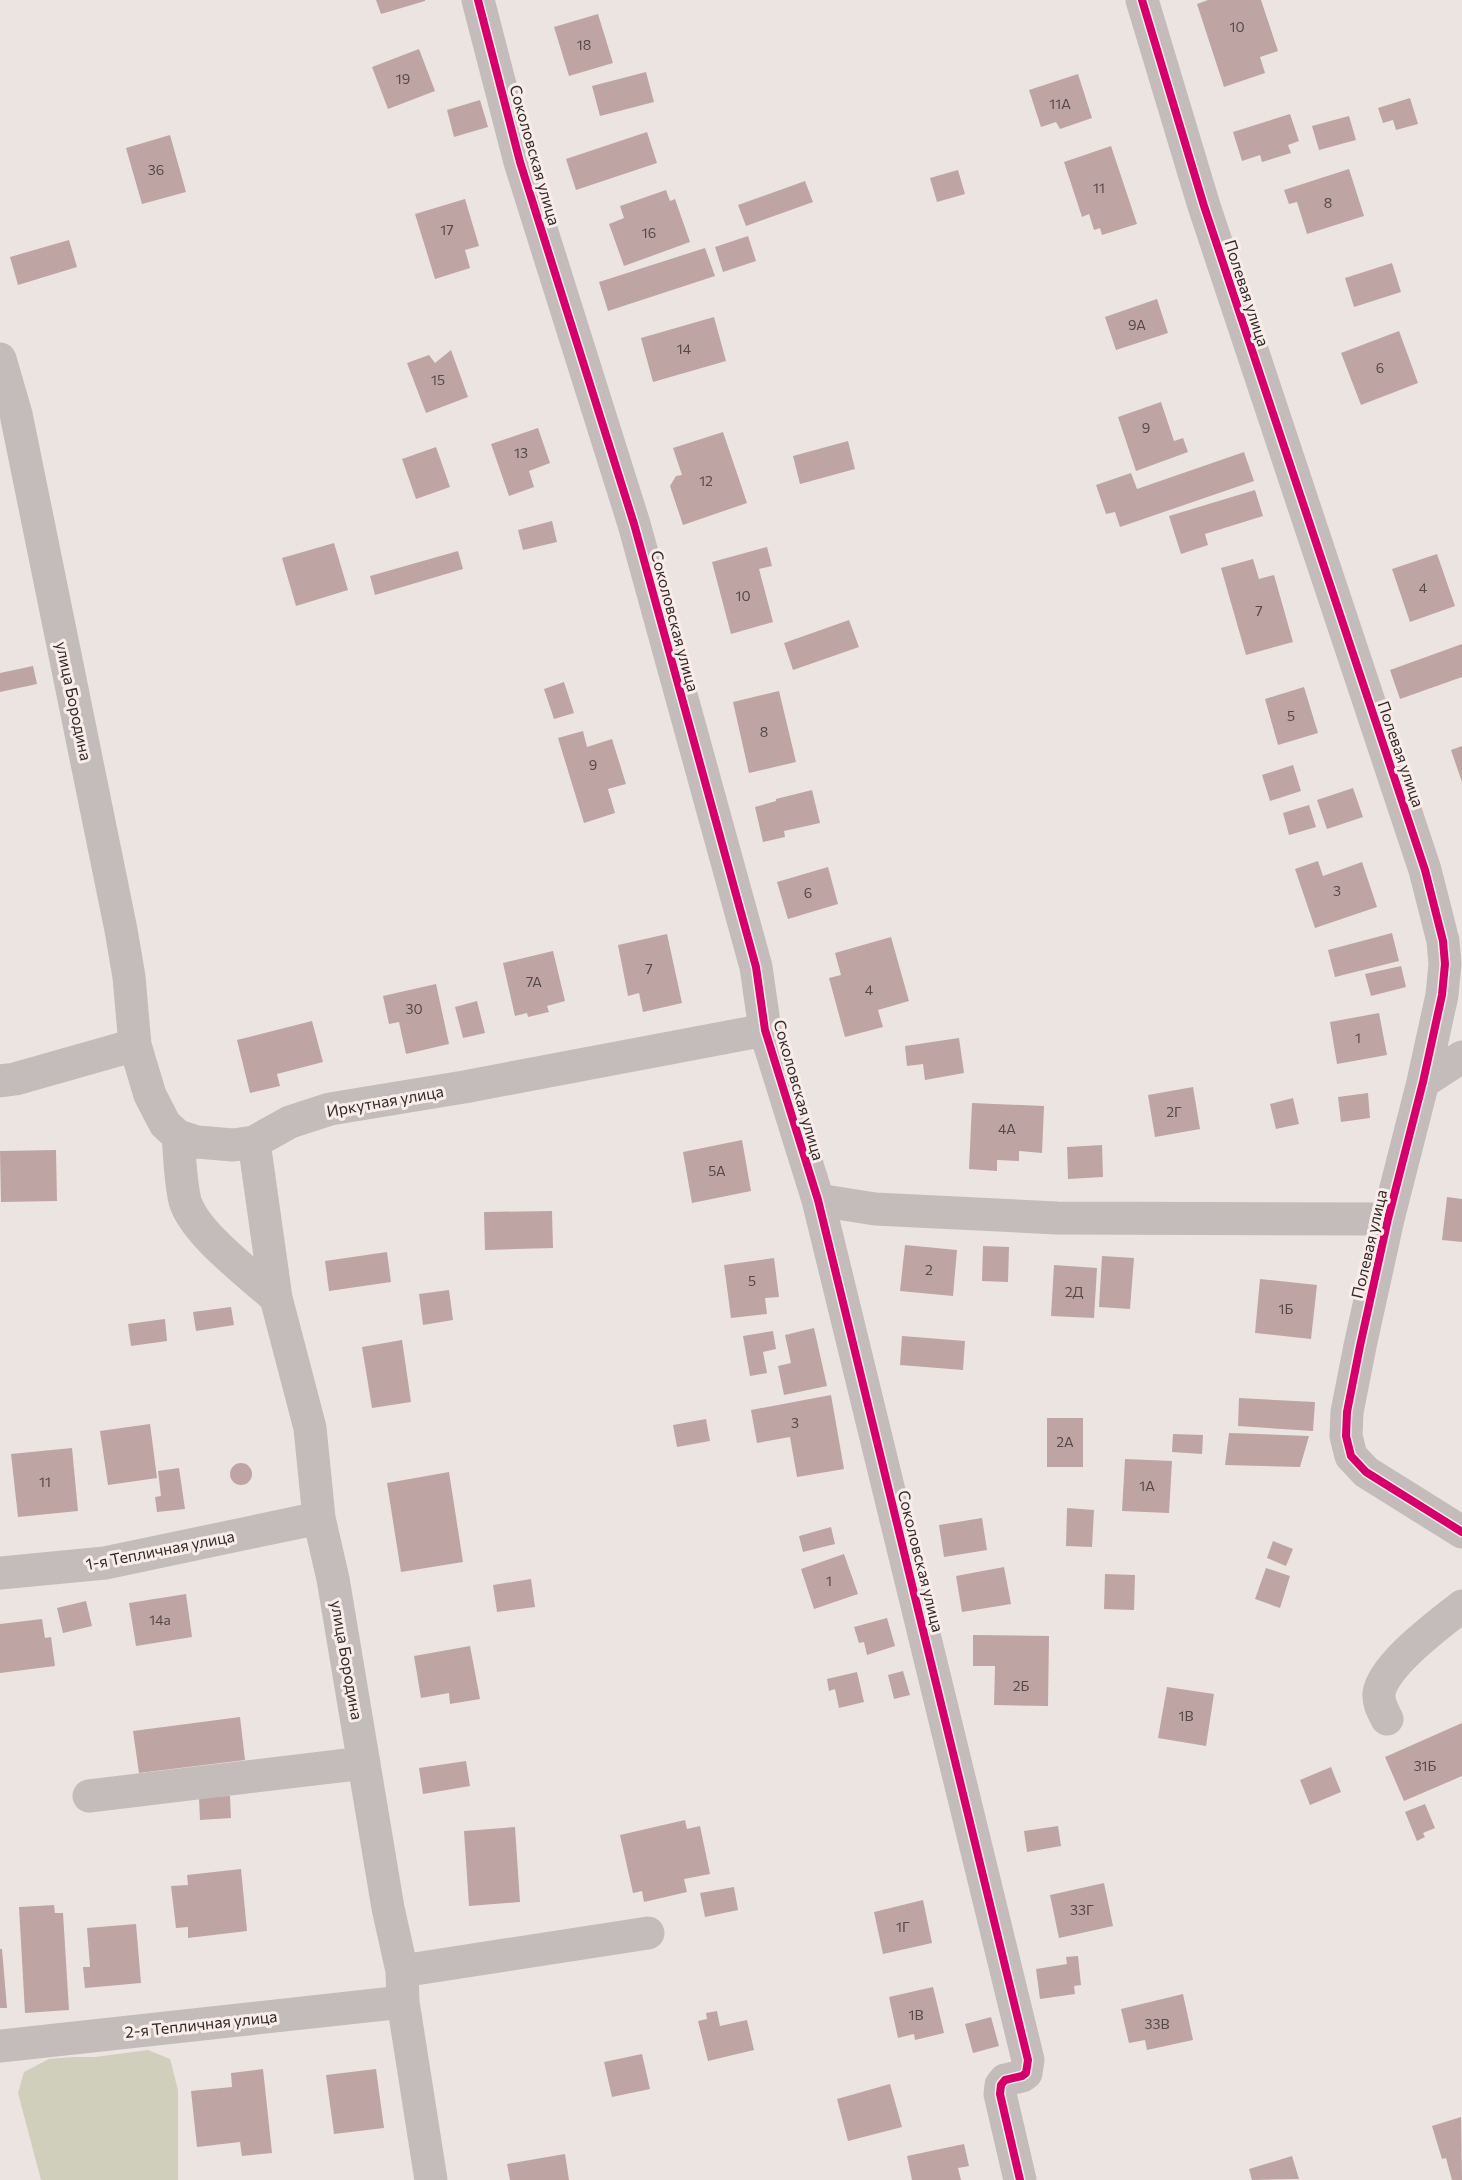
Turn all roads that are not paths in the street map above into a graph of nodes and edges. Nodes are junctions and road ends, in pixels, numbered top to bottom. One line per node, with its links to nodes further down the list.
1 (478, 0): 4 (street, Соколовская улица)
2 (1142, 0): 8 (street, Полевая улица)
3 (0, 358): 5 (street, улица Бородина)
4 (765, 1030): 10 (street, Иркутная улица); 11 (street, Соколовская улица)
5 (135, 1045): 7 (street); 9 (street)
6 (1462, 1057): 8 (street)
7 (0, 1081)
8 (1423, 1082): 12 (street, Полевая улица)
9 (177, 1136): 10 (street, Иркутная улица); 13 (street)
10 (254, 1142): 13 (street, улица Бородина)
11 (818, 1200): 12 (street); 25 (street, Соколовская улица)
12 (1388, 1219): 15 (street, Полевая улица)
13 (276, 1298): 14 (street, улица Бородина)
14 (319, 1518): 16 (street, 1-я Тепличная улица); 19 (street, улица Бородина)
15 (1462, 1532)
16 (0, 1574)
17 (1462, 1606): 18 (street)
18 (1387, 1719)
19 (364, 1763): 20 (street); 22 (street, улица Бородина)
20 (89, 1796)
21 (648, 1933): 22 (street, 2-я Тепличная улица)
22 (402, 1987): 23 (street, 2-я Тепличная улица); 24 (street, улица Бородина)
23 (0, 2046)
24 (431, 2180)
25 (1020, 2180)

